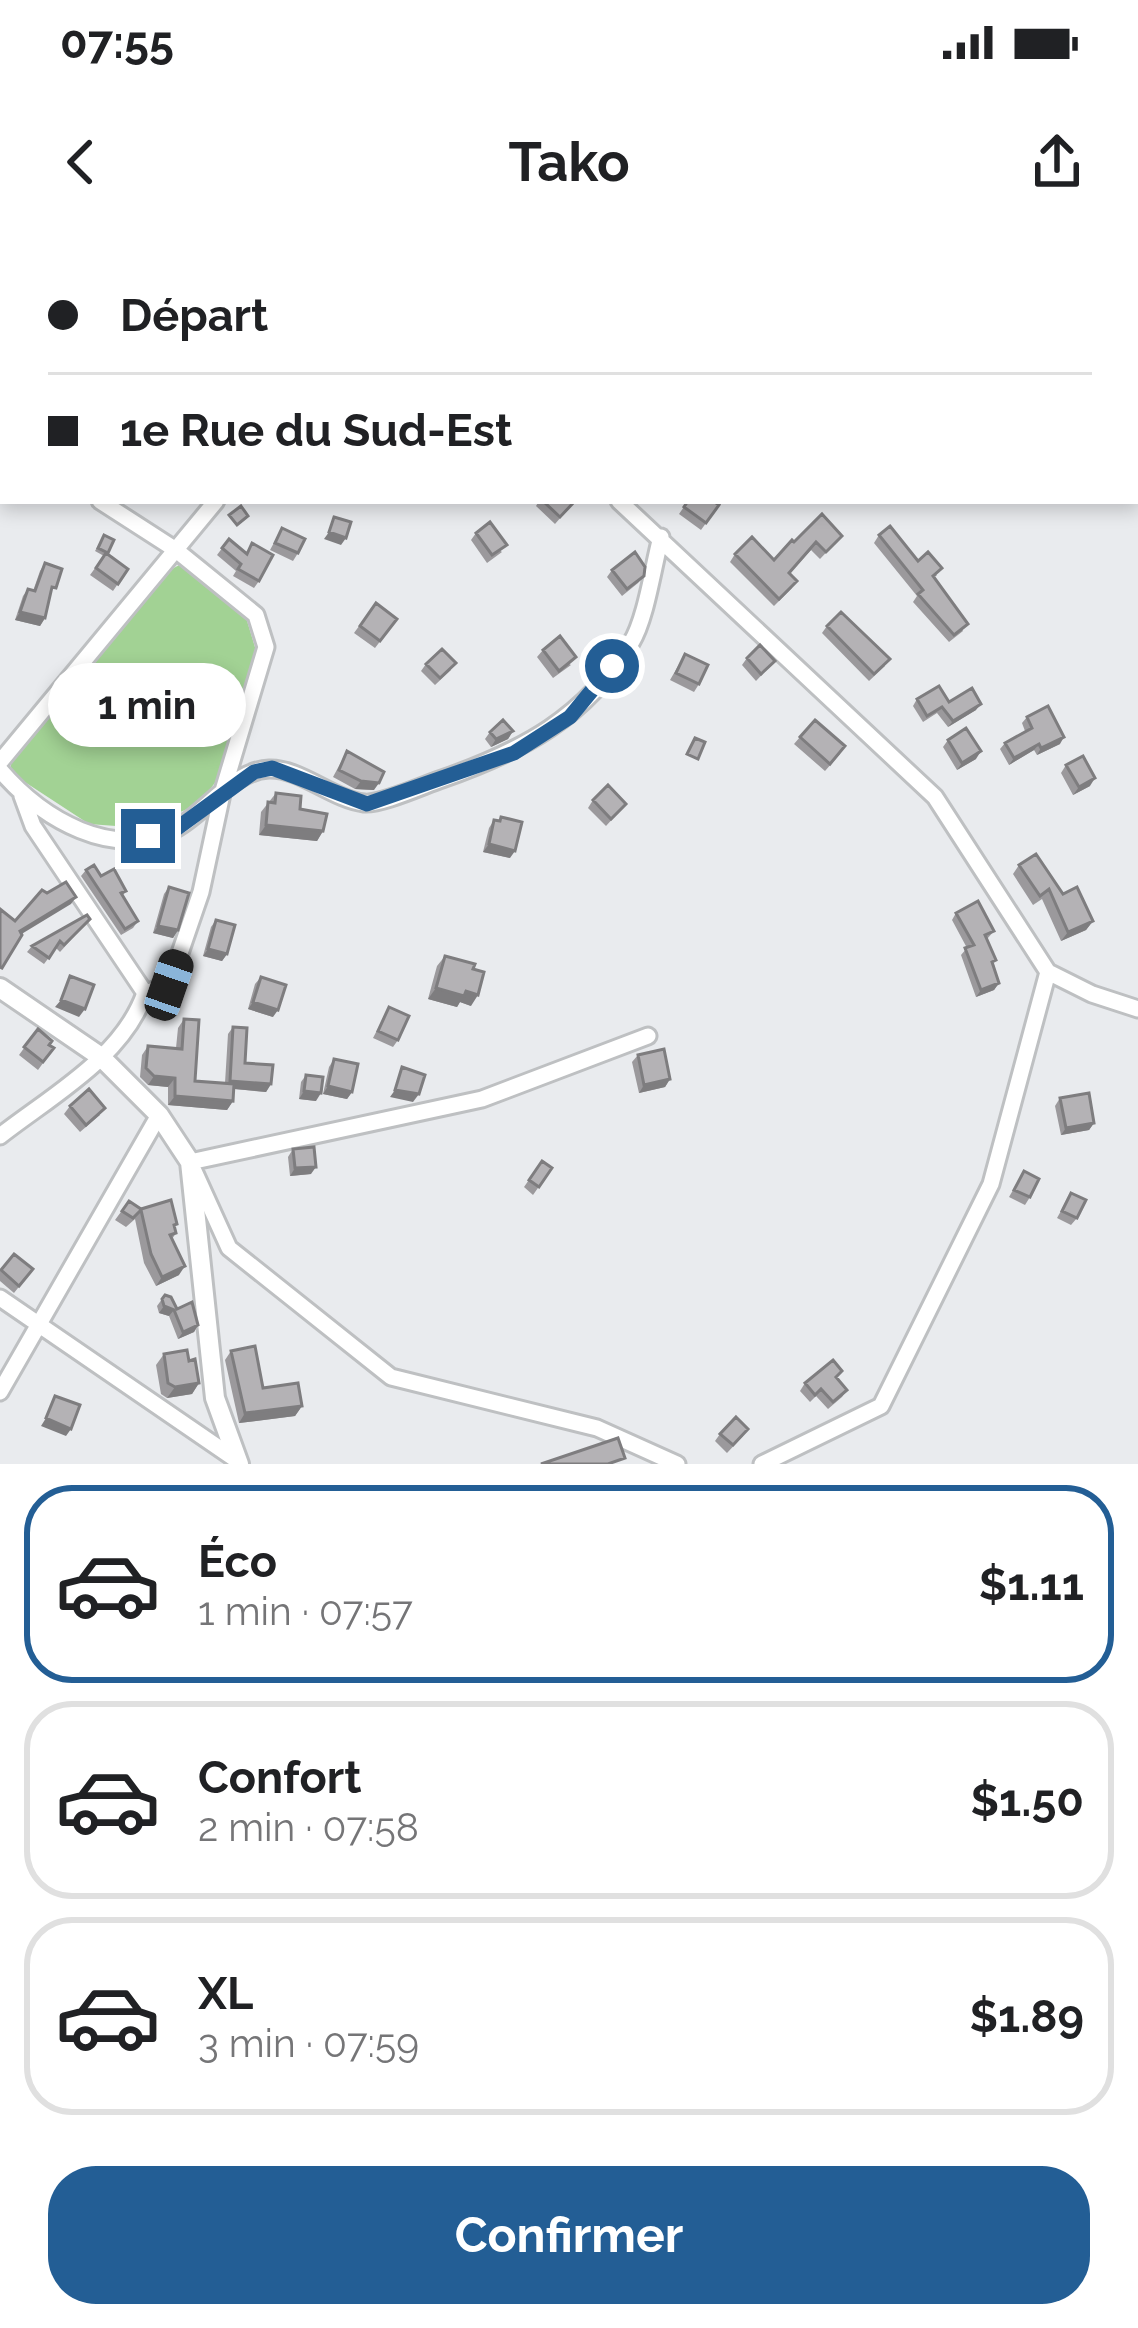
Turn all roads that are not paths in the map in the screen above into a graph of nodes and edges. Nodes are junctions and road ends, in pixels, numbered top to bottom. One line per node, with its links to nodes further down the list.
1 (105, 504): 5 (street)
2 (214, 504): 5 (street)
3 (622, 504): 4 (street)
4 (661, 537): 7 (street); 9 (street)
5 (176, 550): 6 (street); 7 (street)
6 (0, 766): 8 (street)
7 (222, 794): 8 (street); 11 (street)
8 (22, 796): 11 (street)
9 (1048, 972): 12 (street); 23 (street)
10 (0, 988): 14 (street)
11 (145, 993): 14 (street)
12 (1138, 1009)
13 (648, 1036): 17 (street)
14 (101, 1057): 15 (street); 16 (street)
15 (159, 1115): 17 (street); 19 (street)
16 (0, 1136)
17 (190, 1162): 21 (street); 22 (street)
18 (0, 1298): 19 (street)
19 (35, 1325): 20 (street); 21 (street)
20 (0, 1392)
21 (237, 1462)
22 (676, 1464)
23 (761, 1464)

